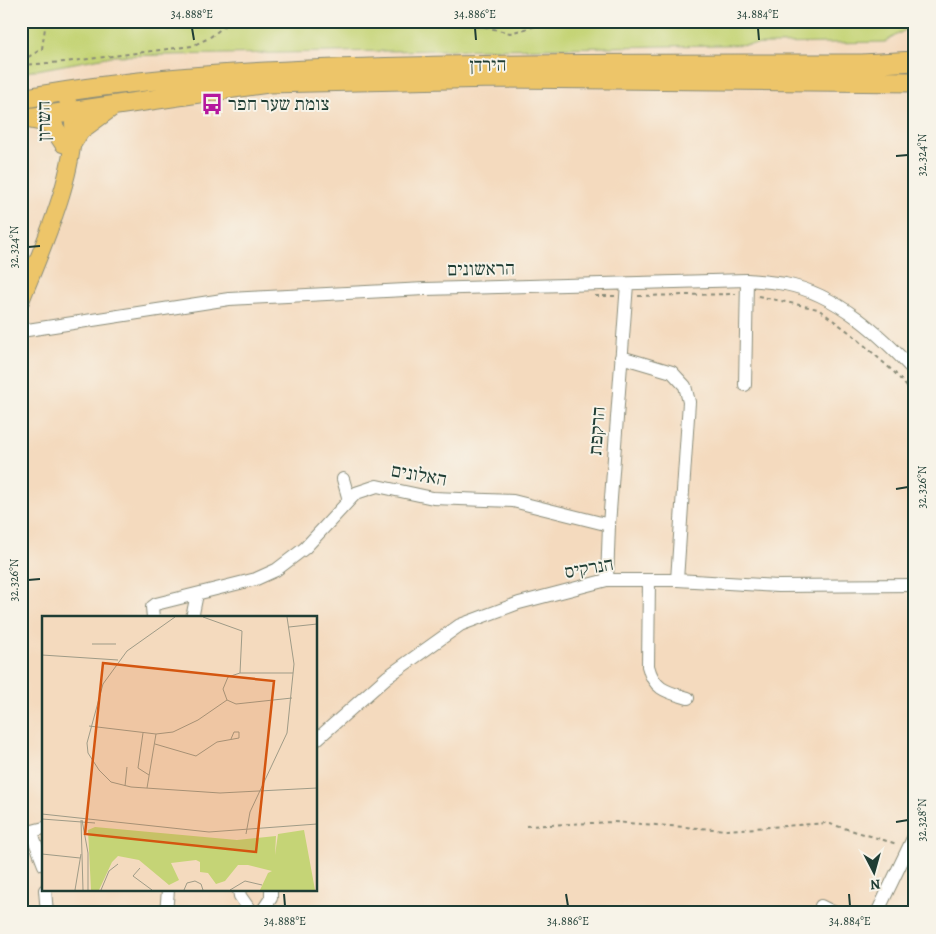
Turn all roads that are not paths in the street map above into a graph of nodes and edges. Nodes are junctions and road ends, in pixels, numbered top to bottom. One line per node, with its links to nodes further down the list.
1 (915, 50): 3 (highway)
2 (915, 61): 3 (highway, הירדן)
3 (879, 63): 5 (highway, הירדן)
4 (915, 82): 7 (highway, הירדן)
5 (63, 91): 6 (highway, הירדן); 8 (main road, השרון)
6 (21, 99)
7 (116, 105): 8 (highway, הירדן); 10 (highway)
8 (66, 112): 9 (highway, הירדן); 10 (main road, השרון)
9 (23, 119): 10 (highway)
10 (68, 144): 13 (main road, השרון)
11 (747, 280): 12 (street, הראשונים); 16 (street, הראשונים); 17 (street)
12 (626, 290): 14 (street, הראשונים); 15 (street, הרקפת)
13 (21, 301)
14 (21, 331)
15 (621, 357): 20 (street, הרקפת); 23 (street)
16 (915, 372)
17 (745, 385)
18 (343, 479): 19 (street)
19 (350, 500): 20 (street, האלונים); 25 (street, האלונים)
20 (608, 525): 21 (street, הרקפת)
21 (606, 580): 22 (street, הנרקיס); 29 (street, הנרקיס)
22 (649, 580): 23 (street, הנרקיס); 28 (street)
23 (677, 580): 24 (street, הנרקיס)
24 (915, 585)
25 (197, 594): 26 (street, האלונים); 27 (street)
26 (153, 616)
27 (192, 616)
28 (688, 698)
29 (318, 738)
30 (42, 829): 31 (street)
31 (26, 833): 33 (street)
32 (915, 834): 44 (street)
33 (42, 862)
34 (45, 892): 39 (street)
35 (168, 892): 40 (street)
36 (239, 892): 41 (street)
37 (271, 892): 42 (street)
38 (821, 906): 43 (street)
39 (47, 913)
40 (166, 913)
41 (252, 913)
42 (261, 913)
43 (835, 913)
44 (877, 913)

